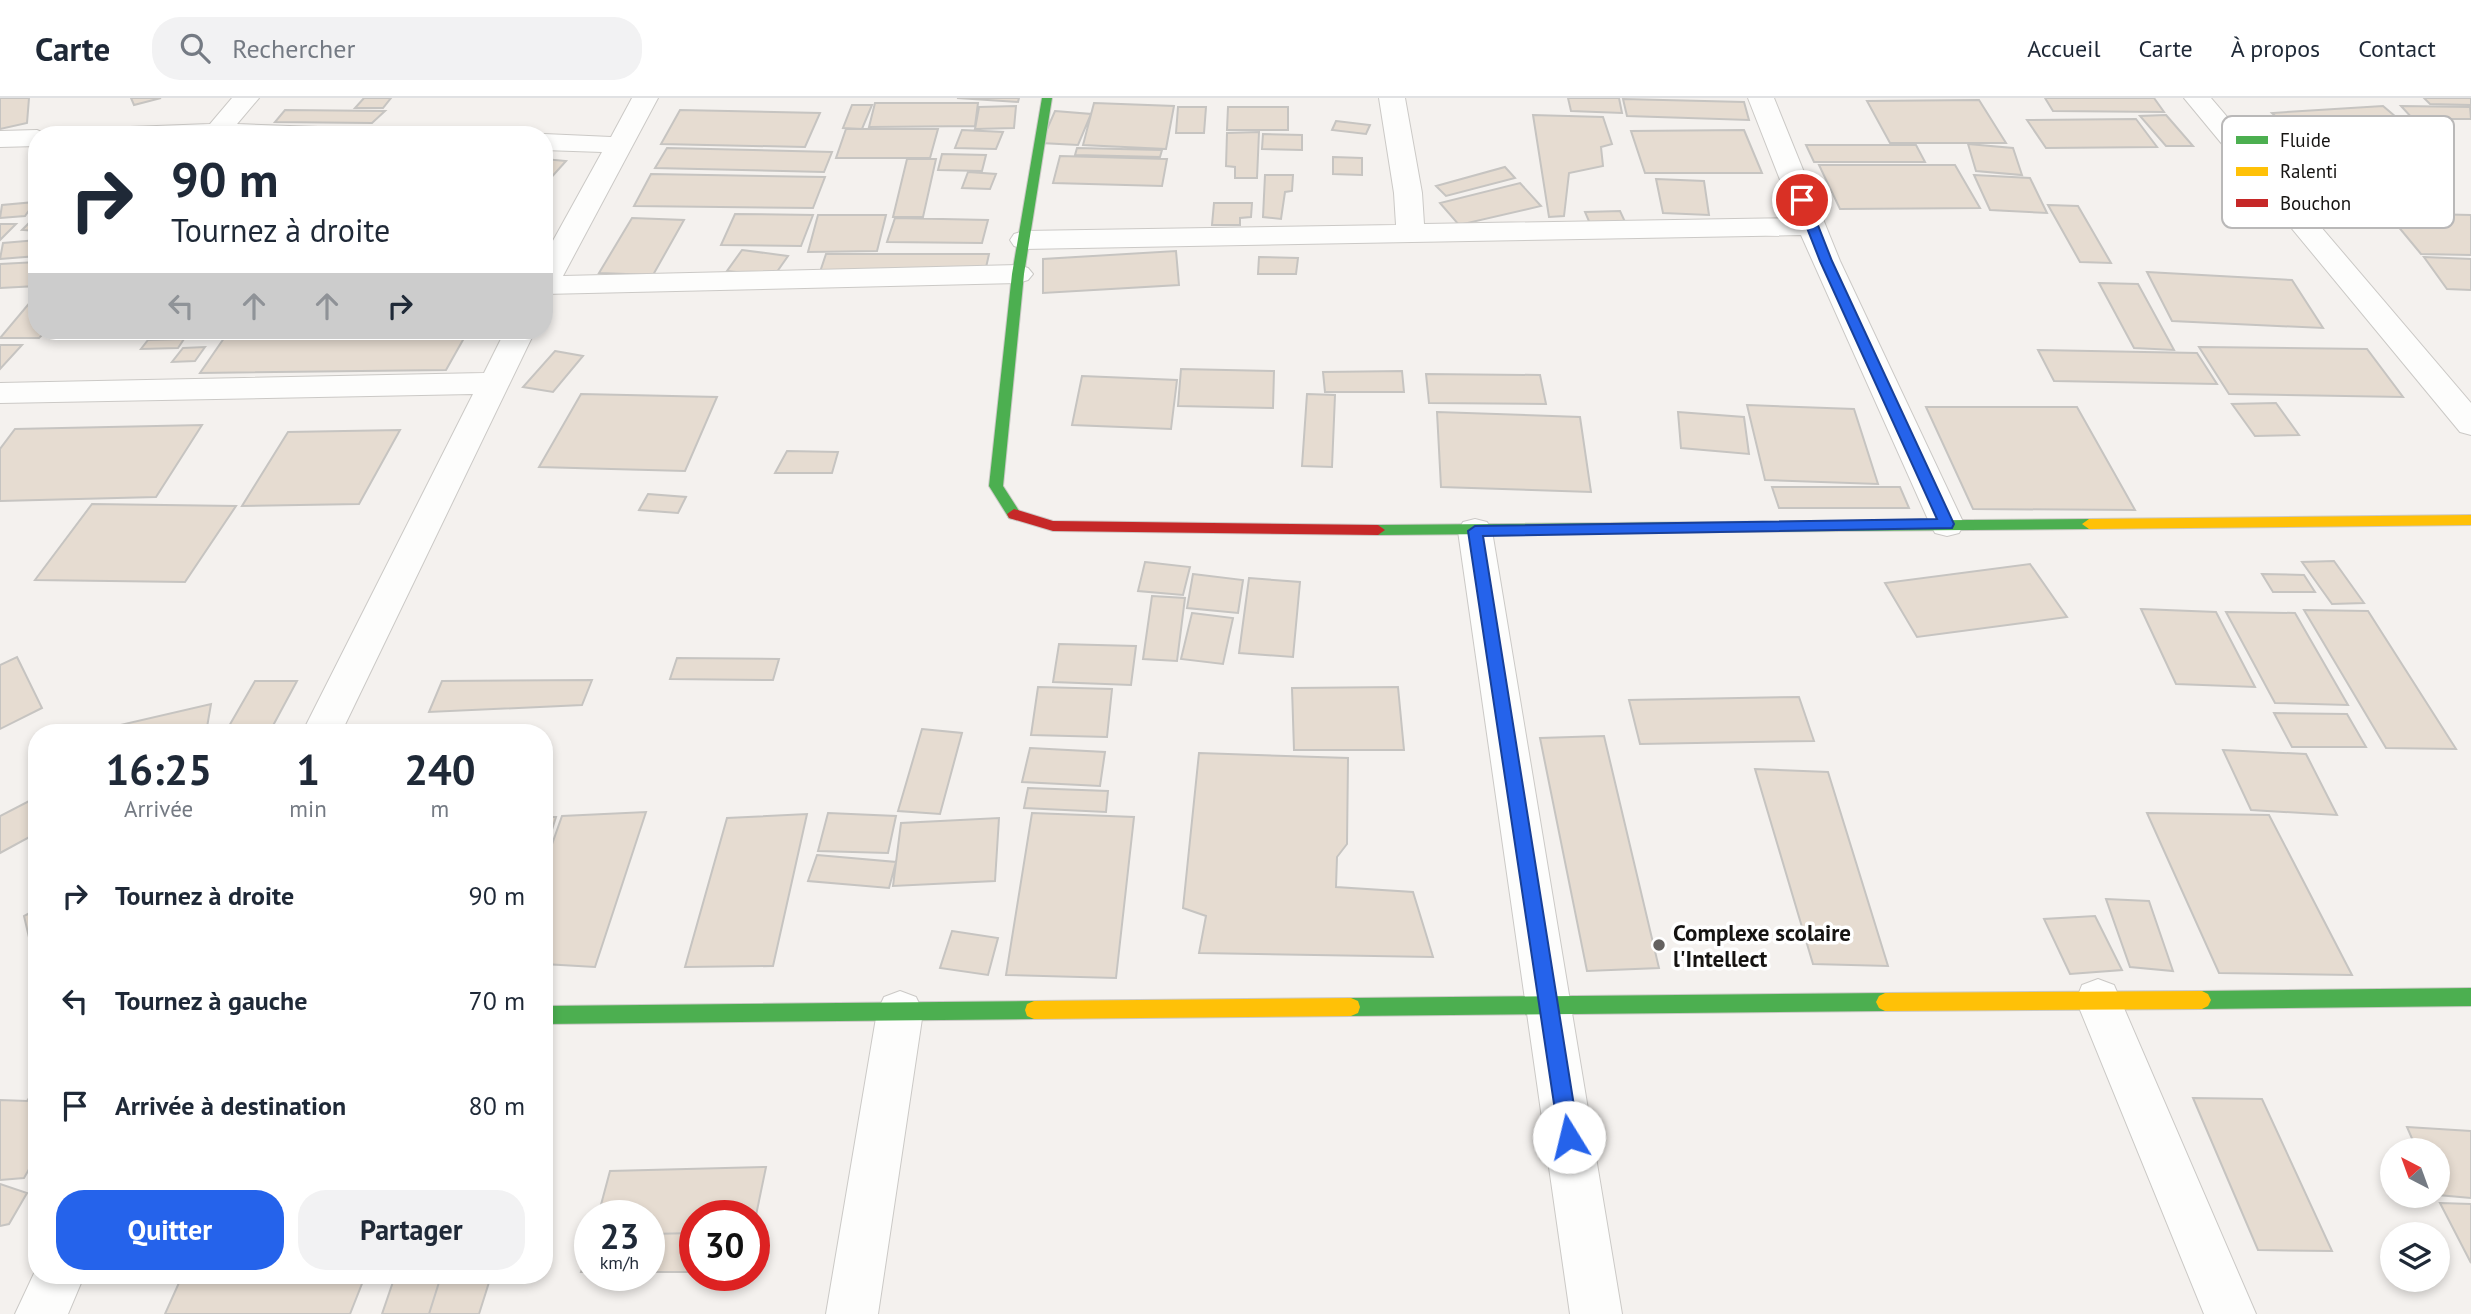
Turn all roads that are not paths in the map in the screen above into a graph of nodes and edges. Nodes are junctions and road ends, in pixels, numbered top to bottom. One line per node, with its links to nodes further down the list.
1 (246, 98): 7 (street)
2 (646, 98): 12 (street)
3 (1047, 98): 16 (street)
4 (1392, 98): 15 (street)
5 (1761, 98): 13 (street)
6 (2197, 98): 8 (street)
7 (221, 126)
8 (2222, 128)
9 (28, 138): 10 (street)
10 (0, 139)
11 (553, 142): 12 (street)
12 (620, 145): 17 (street)
13 (1812, 226): 15 (street); 25 (street)
14 (2306, 228): 23 (street)
15 (1410, 233): 16 (street)
16 (1024, 240): 18 (street)
17 (553, 268)
18 (1018, 274): 19 (street); 26 (street)
19 (553, 284)
20 (515, 340): 21 (street)
21 (492, 383): 22 (street); 27 (street)
22 (0, 393)
23 (2471, 424)
24 (2471, 520): 25 (street)
25 (1947, 524): 26 (street)
26 (1475, 531): 30 (street)
27 (326, 724)
28 (2471, 997): 29 (street)
29 (2098, 1000): 30 (street); 37 (street)
30 (1549, 1006): 31 (street); 36 (street)
31 (900, 1012): 32 (street); 35 (street)
32 (553, 1015)
33 (55, 1284): 34 (street)
34 (41, 1314)
35 (852, 1314)
36 (1596, 1314)
37 (2230, 1314)

